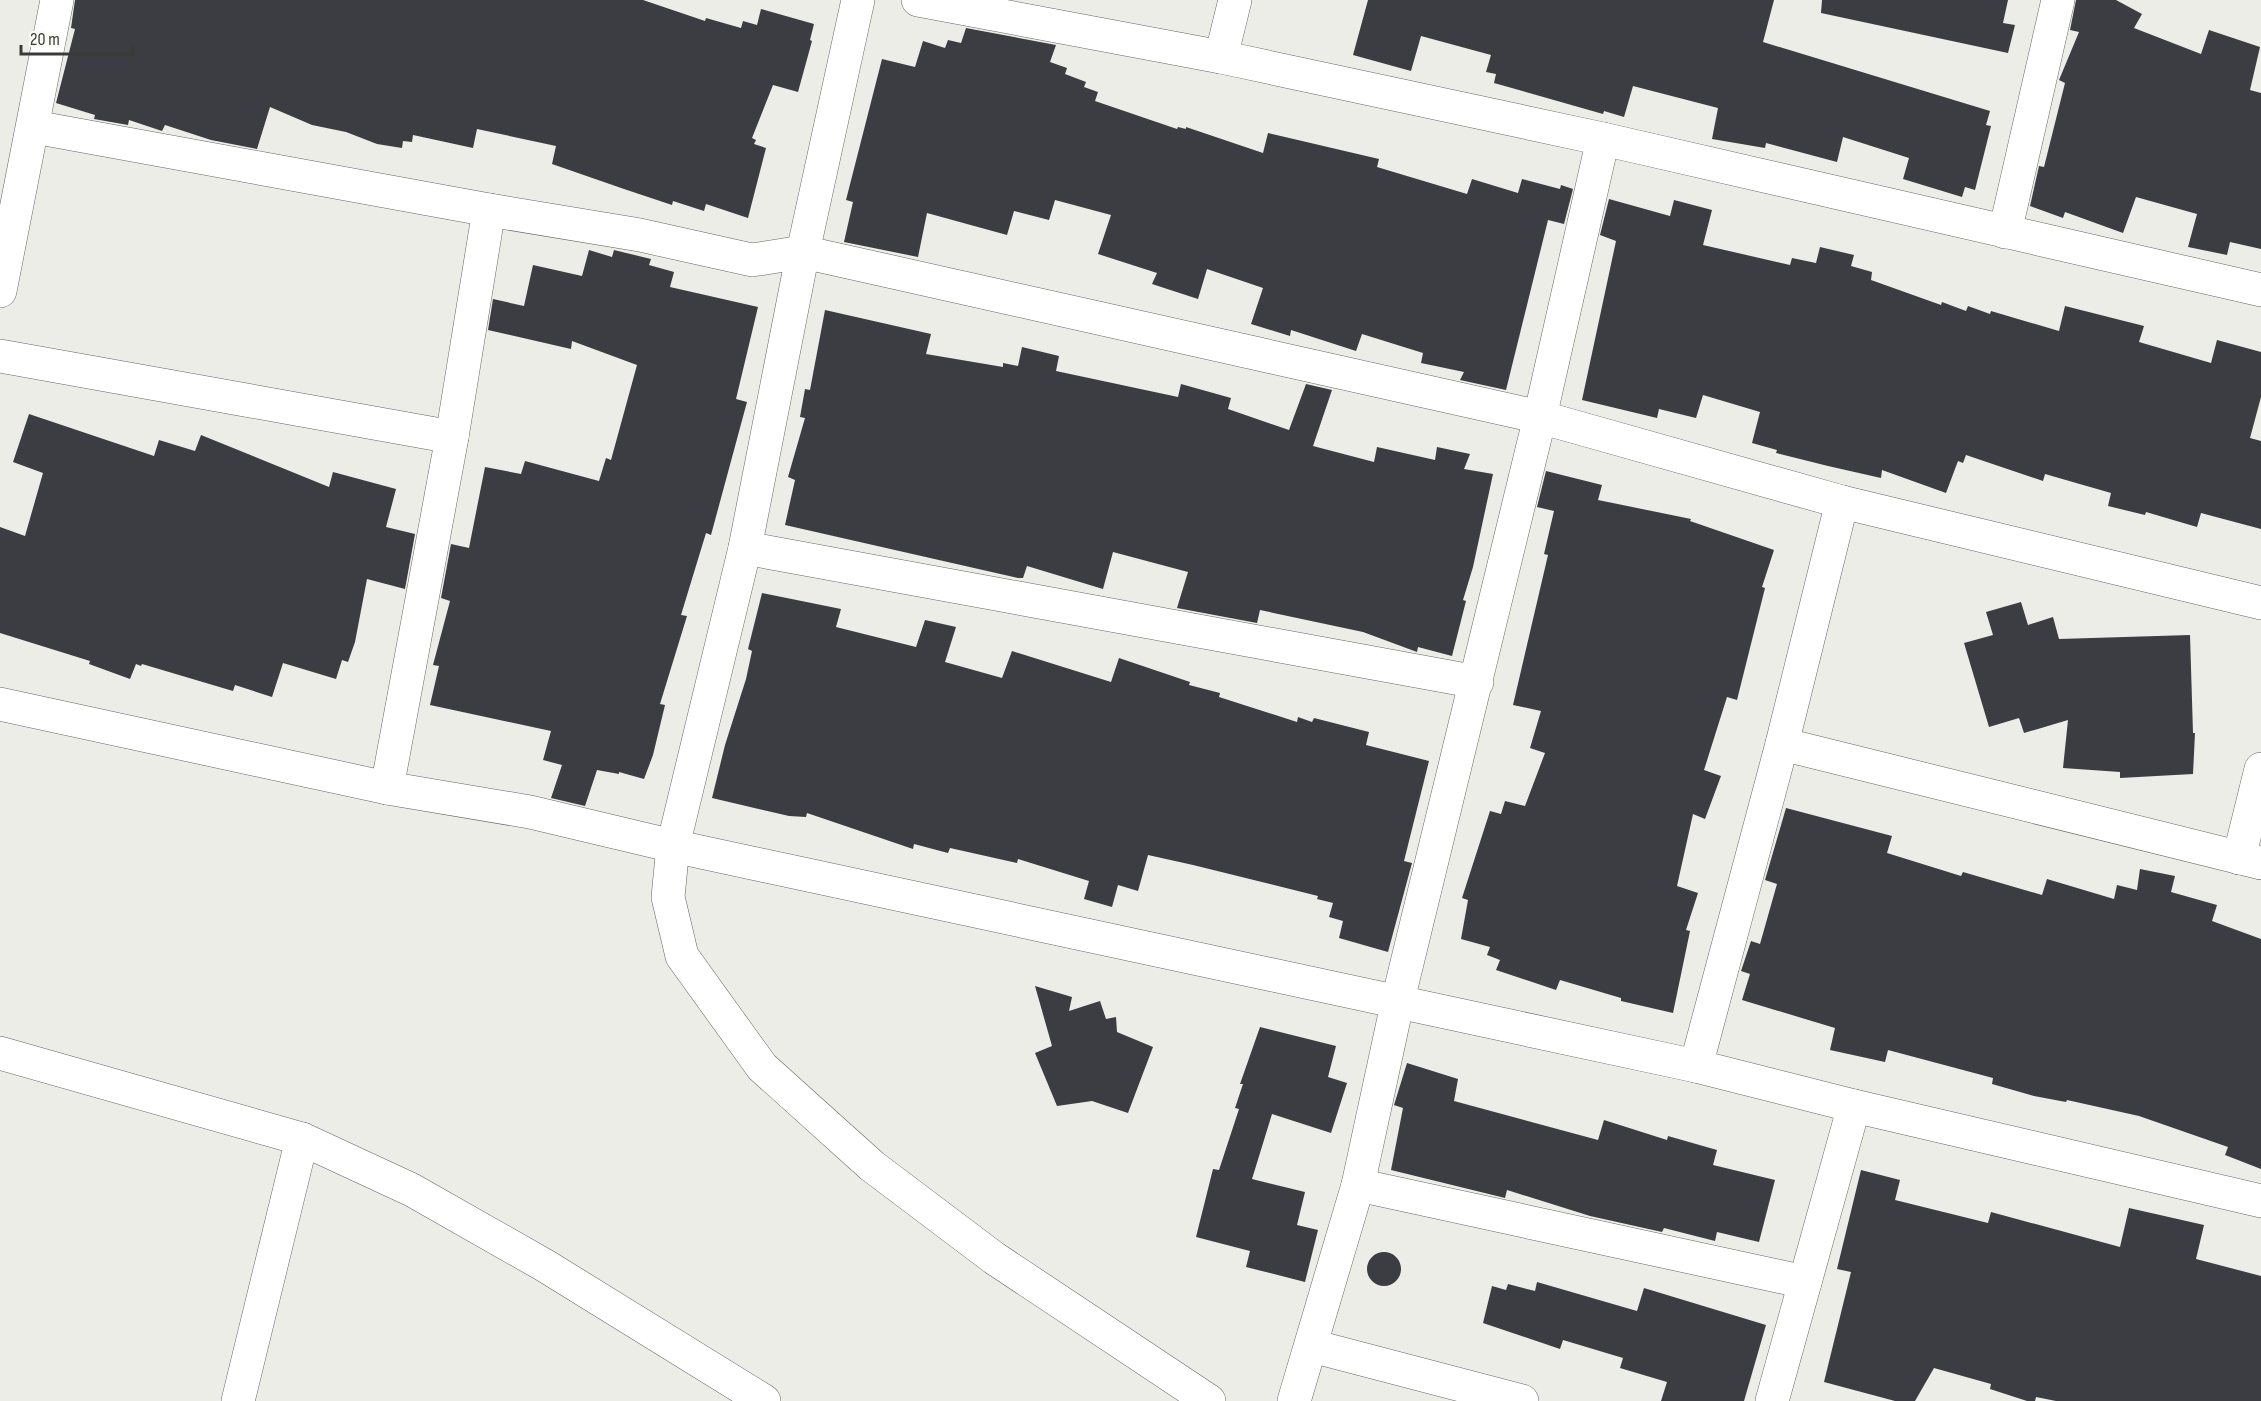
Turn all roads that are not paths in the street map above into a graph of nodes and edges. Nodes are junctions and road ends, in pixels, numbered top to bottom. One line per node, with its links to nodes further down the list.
1 (57, 0): 7 (street)
2 (858, 0): 11 (street)
3 (918, 0): 6 (street)
4 (1235, 0): 6 (street)
5 (2058, 0): 10 (street)
6 (1221, 57): 8 (street)
7 (34, 128): 9 (street); 13 (street)
8 (1603, 139): 10 (street); 15 (street)
9 (489, 210): 11 (street); 16 (street)
10 (2005, 232): 12 (street)
11 (803, 252): 15 (street); 18 (street)
12 (2261, 290)
13 (0, 291)
14 (0, 356): 16 (street)
15 (1540, 417): 17 (street); 20 (street)
16 (452, 437): 24 (street)
17 (1842, 502): 19 (street); 22 (street)
18 (745, 548): 20 (street); 25 (street)
19 (2261, 603)
20 (1477, 681): 27 (street)
21 (0, 704): 24 (street)
22 (1782, 744): 26 (street); 29 (street)
23 (2261, 769): 26 (street)
24 (387, 788): 25 (street)
25 (672, 846): 27 (street); 38 (street)
26 (2250, 861)
27 (1398, 1000): 29 (street); 32 (street)
28 (0, 1053): 31 (street)
29 (1696, 1066): 30 (street)
30 (1854, 1106): 33 (street); 34 (street)
31 (302, 1139): 36 (street); 37 (street)
32 (1358, 1185): 34 (street); 35 (street)
33 (2261, 1201)
34 (1805, 1282): 41 (street)
35 (1312, 1346): 39 (street); 40 (street)
36 (238, 1401)
37 (764, 1401)
38 (1209, 1401)
39 (1294, 1401)
40 (1522, 1401)
41 (1773, 1401)

